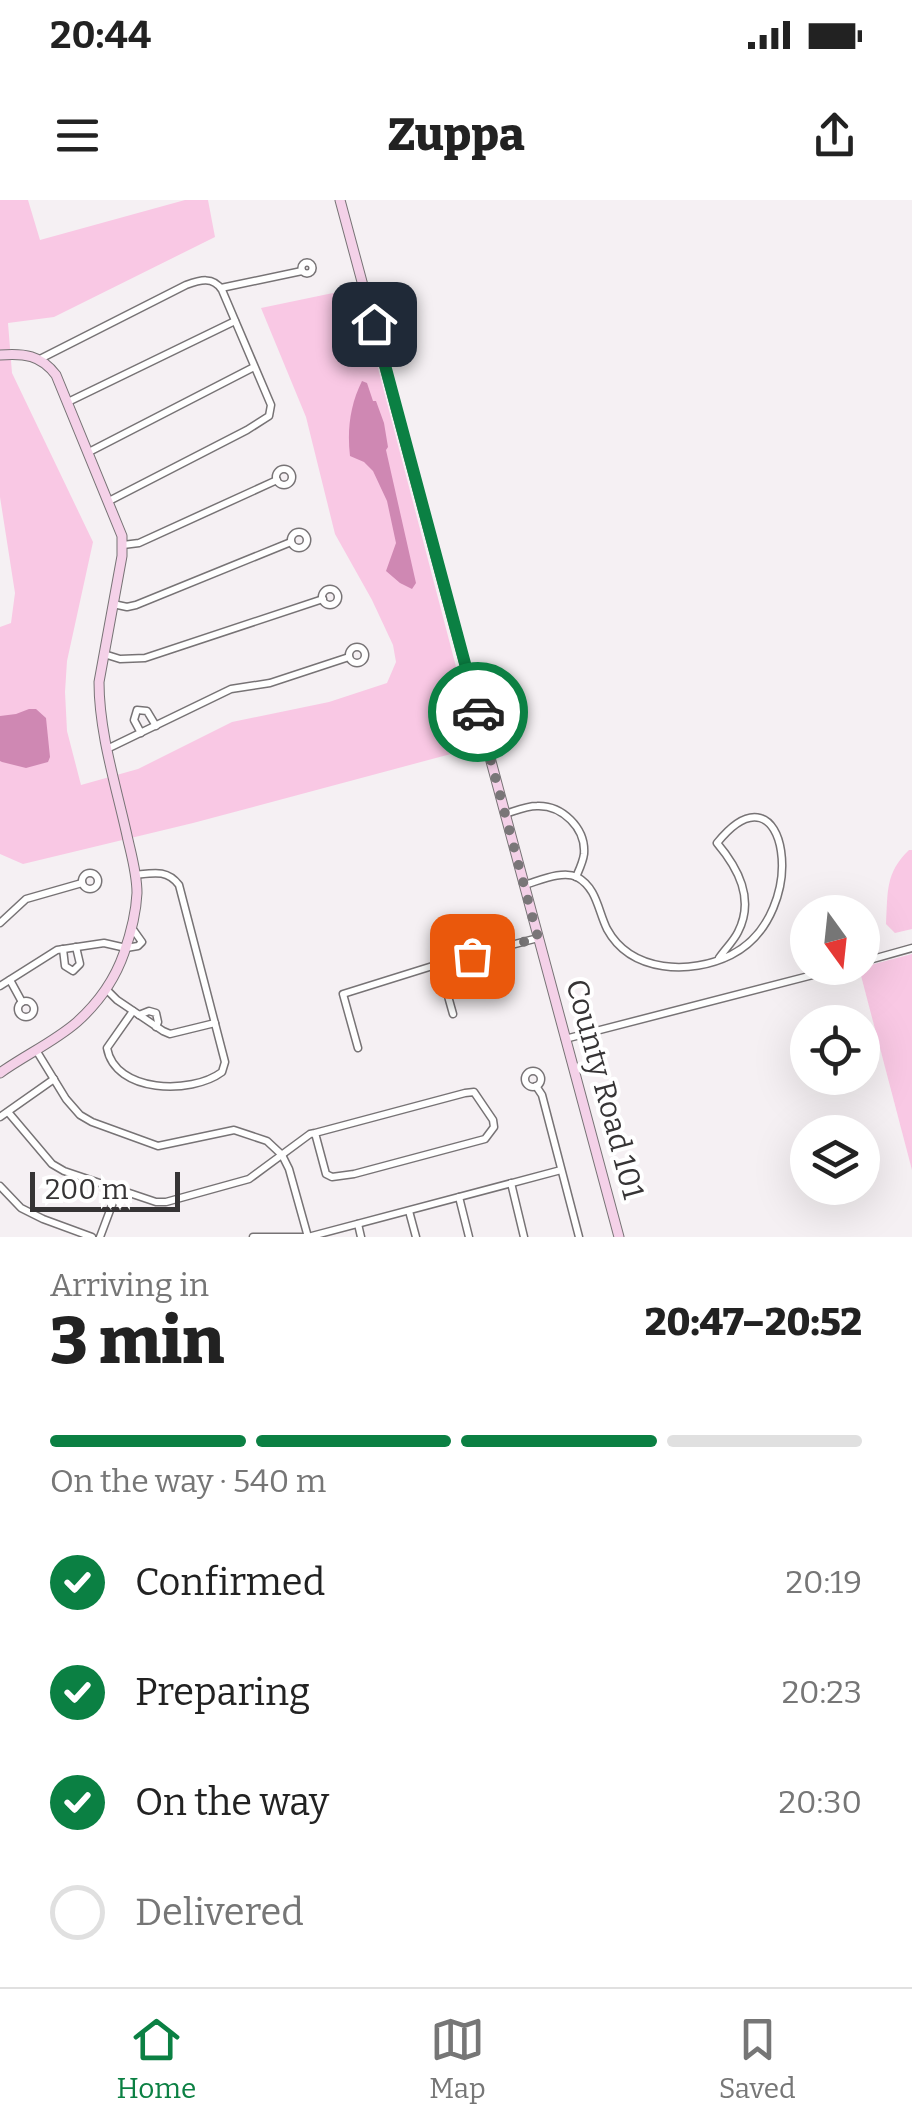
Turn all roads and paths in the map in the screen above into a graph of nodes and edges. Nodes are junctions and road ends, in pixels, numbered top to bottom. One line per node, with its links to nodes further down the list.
1 (340, 200): 21 (street, County Road 101)
2 (302, 270): 3 (street)
3 (220, 288): 4 (street); 6 (street)
4 (235, 321): 7 (street); 8 (street)
5 (0, 355): 6 (street)
6 (40, 359): 8 (street)
7 (254, 367): 9 (street); 11 (street)
8 (68, 402): 9 (street)
9 (89, 452): 11 (street)
10 (277, 480): 13 (street)
11 (109, 500): 13 (street)
12 (291, 542): 15 (street)
13 (123, 546): 15 (street)
14 (322, 600): 16 (street)
15 (113, 604): 16 (street)
16 (104, 654): 20 (street)
17 (350, 657): 18 (street)
18 (156, 726): 19 (street); 19 (street)
19 (141, 733): 20 (street)
20 (107, 749): 22 (street)
21 (505, 814): 23 (street); 25 (street, County Road 101)
22 (136, 875): 29 (street); 42 (street)
23 (576, 877): 25 (street); 33 (street)
24 (82, 883): 26 (street)
25 (524, 885): 27 (street, County Road 101)
26 (0, 923)
27 (538, 938): 34 (street); 43 (street, County Road 101)
28 (76, 947): 29 (street); 31 (street); 31 (street)
29 (126, 948): 38 (street)
30 (912, 948): 32 (street)
31 (63, 949): 35 (street)
32 (880, 957)
33 (719, 958): 33 (street)
34 (439, 964): 41 (street); 44 (street)
35 (10, 980): 37 (street); 39 (street)
36 (790, 981): 43 (street)
37 (0, 986)
38 (106, 989): 40 (street); 45 (street)
39 (22, 1002)
40 (136, 1013): 42 (street); 42 (street)
41 (453, 1014)
42 (215, 1023)
43 (565, 1039): 69 (street, County Road 101)
44 (358, 1048)
45 (36, 1050): 46 (street); 47 (street)
46 (0, 1072)
47 (54, 1079): 49 (street); 52 (street)
48 (536, 1086): 53 (street)
49 (8, 1112): 50 (street); 56 (street)
50 (0, 1117)
51 (316, 1133): 51 (street); 52 (street)
52 (282, 1155): 56 (street); 63 (street)
53 (561, 1170): 54 (street); 68 (street)
54 (510, 1183): 57 (street); 67 (street)
55 (0, 1186): 60 (street)
56 (118, 1189): 61 (street)
57 (459, 1197): 58 (street); 66 (street)
58 (409, 1210): 59 (street); 65 (street)
59 (358, 1224): 63 (street); 64 (street)
60 (92, 1237)
61 (100, 1237)
62 (253, 1237): 63 (street)
63 (307, 1237)
64 (362, 1237)
65 (416, 1237)
66 (469, 1237)
67 (524, 1237)
68 (579, 1237)
69 (619, 1237)

